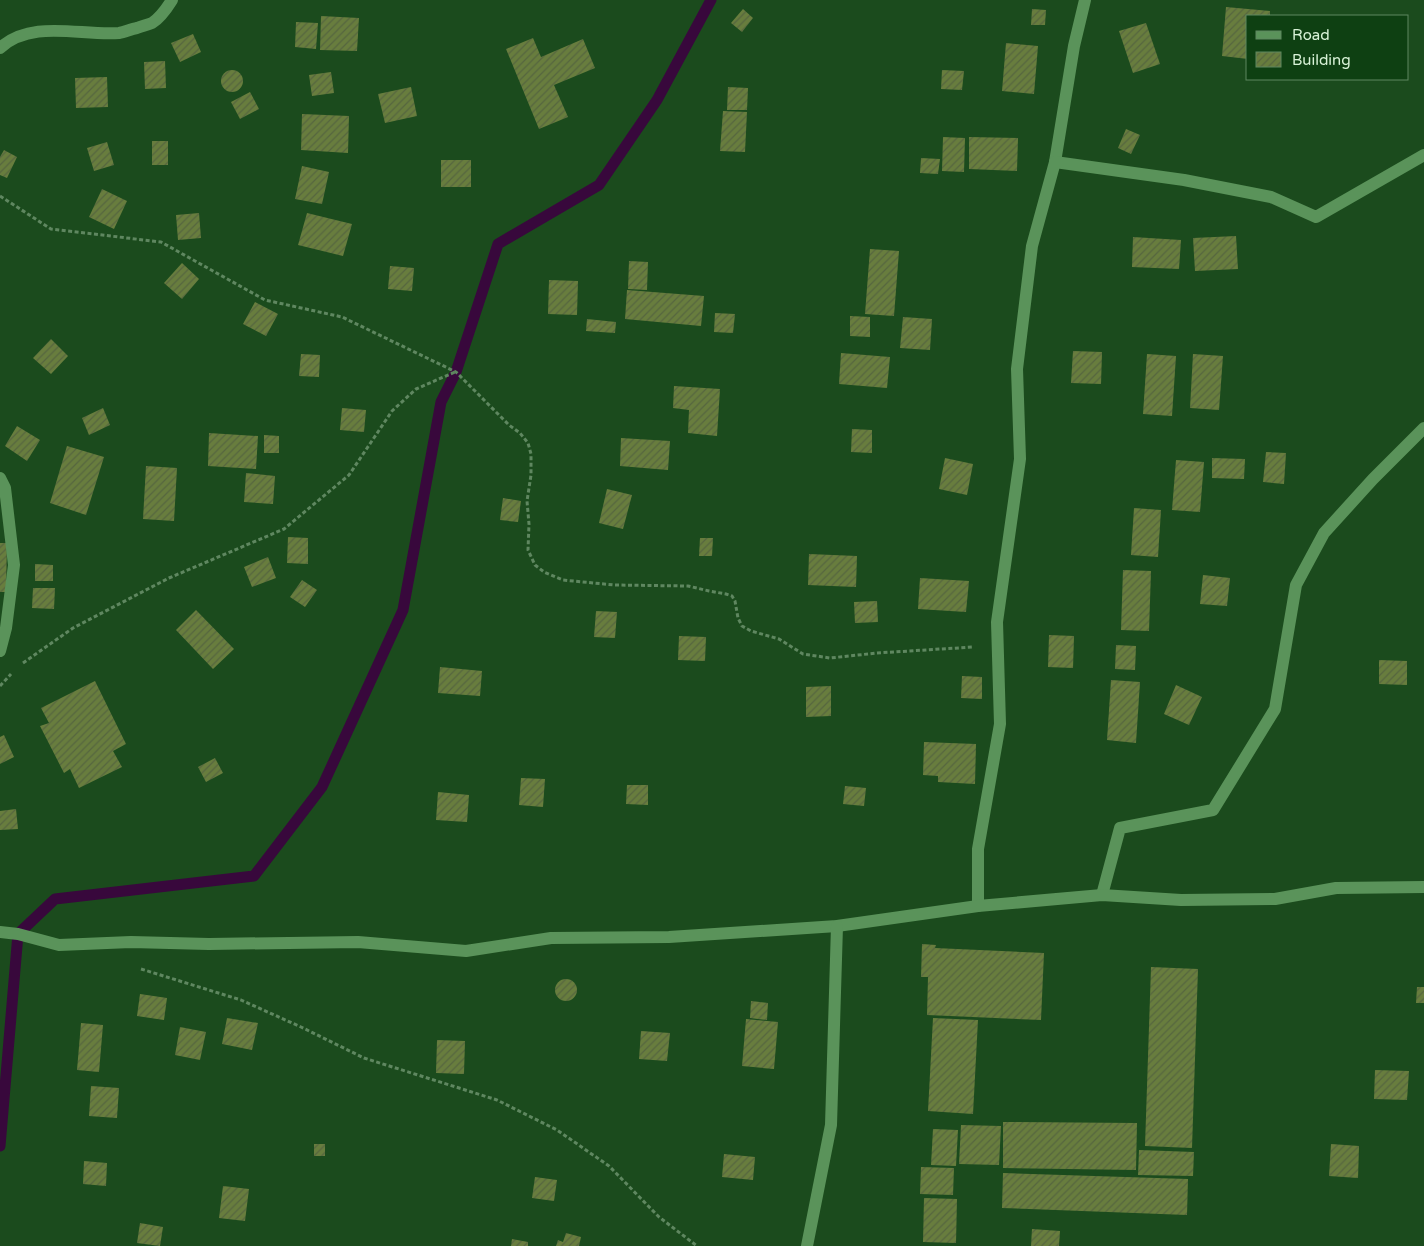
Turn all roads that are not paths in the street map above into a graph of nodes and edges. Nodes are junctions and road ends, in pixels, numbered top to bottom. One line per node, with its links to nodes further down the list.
1 (172, 0): 3 (street)
2 (1085, 0): 5 (street)
3 (0, 48)
4 (1424, 155): 5 (street)
5 (1055, 162): 11 (street)
6 (1424, 428): 10 (street)
7 (0, 478): 8 (street)
8 (0, 651)
9 (1424, 887): 10 (street)
10 (1102, 895): 11 (street)
11 (978, 906): 12 (street)
12 (837, 926): 13 (street); 14 (street)
13 (0, 932)
14 (807, 1246)

